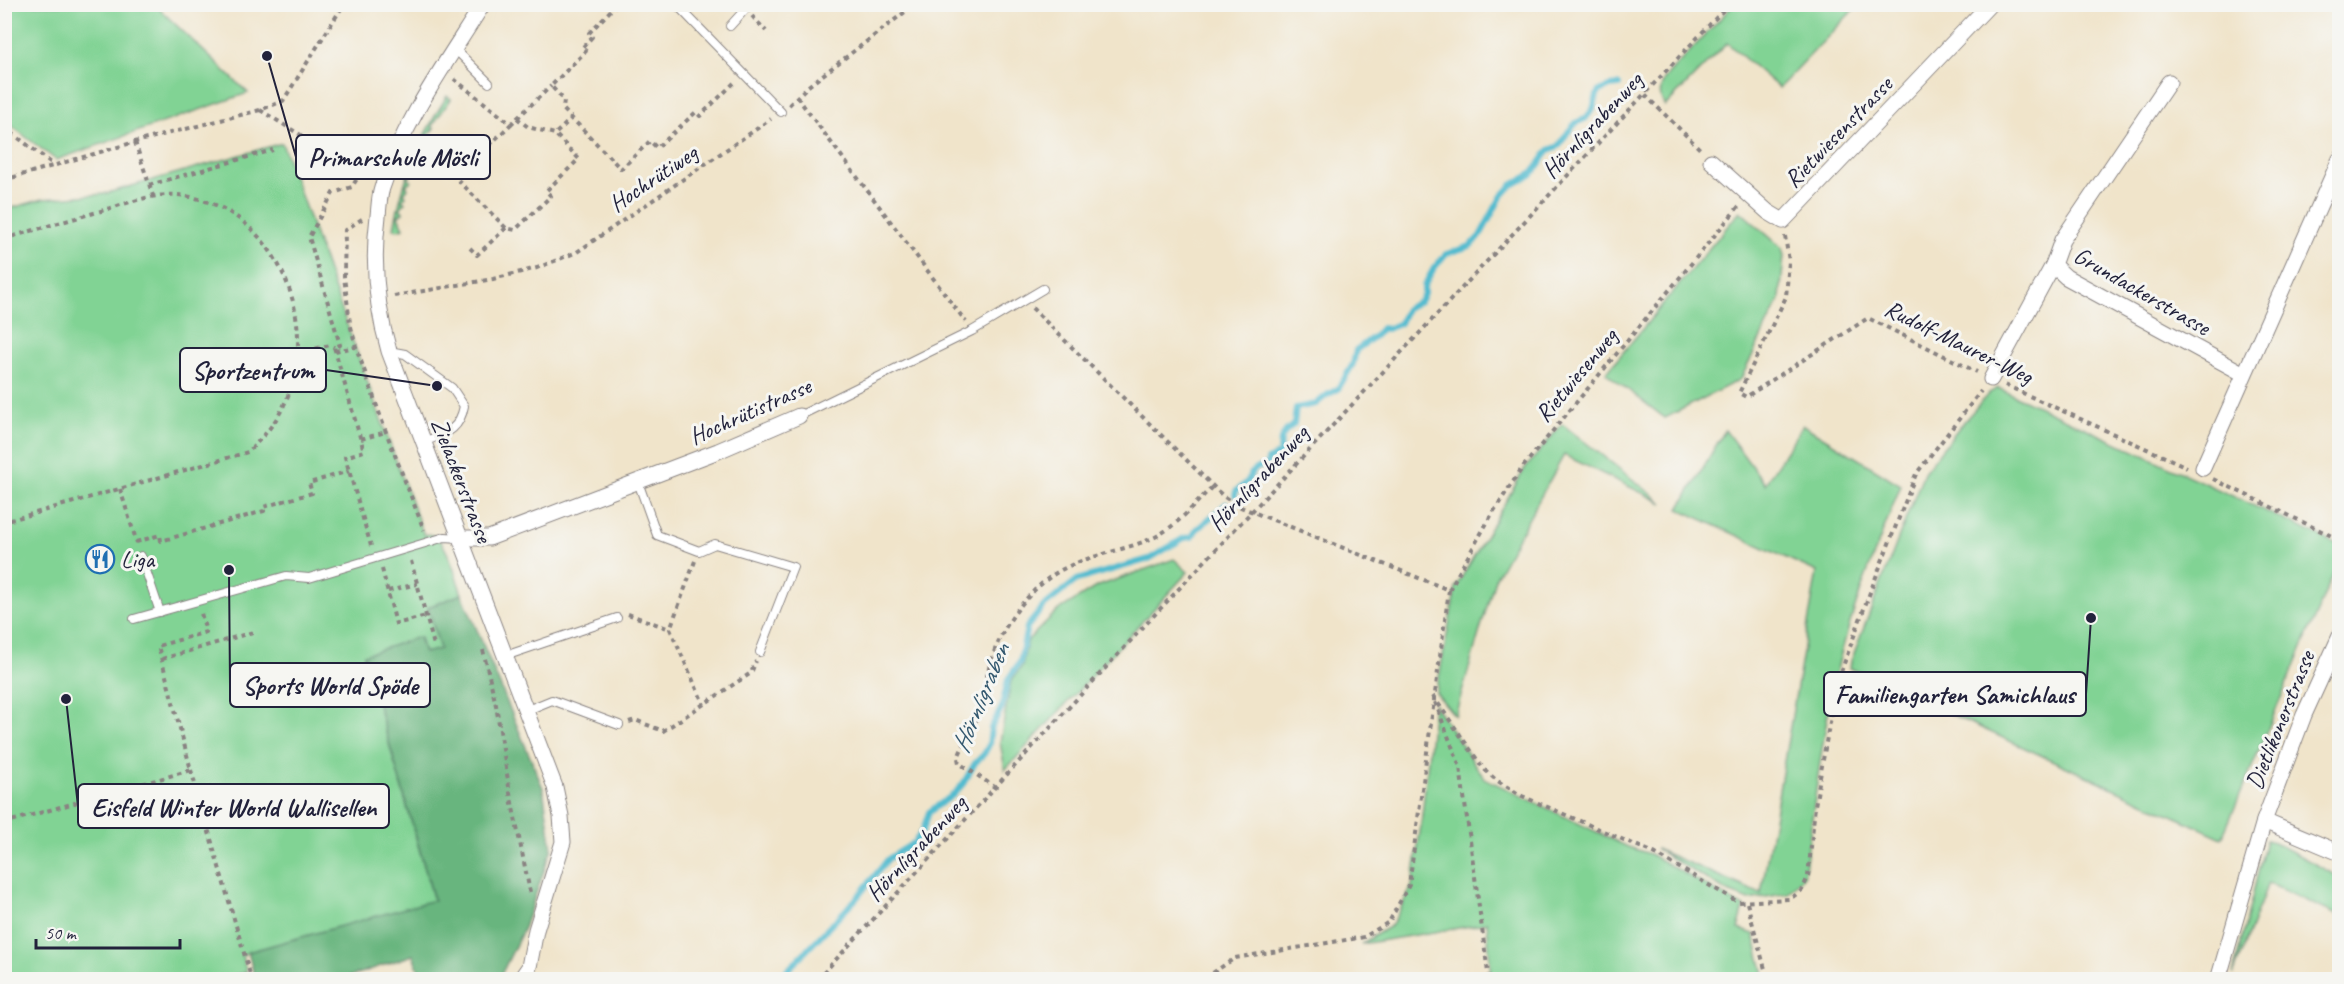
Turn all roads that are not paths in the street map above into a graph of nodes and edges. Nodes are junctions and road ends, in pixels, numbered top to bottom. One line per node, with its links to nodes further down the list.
1 (483, 4): 6 (street, Zielackerstrasse)
2 (676, 4): 9 (lane)
3 (1990, 4): 11 (street, Rietwiesenstrasse)
4 (748, 7): 5 (lane)
5 (730, 26)
6 (455, 49): 8 (lane); 14 (street, Zielackerstrasse)
7 (2169, 82): 12 (street, Grundackerstrasse)
8 (489, 83)
9 (781, 112)
10 (2340, 159): 15 (street)
11 (1711, 160)
12 (2053, 265): 15 (street, Grundackerstrasse); 16 (street)
13 (1043, 289): 17 (lane, Hochrütistrasse)
14 (389, 351): 18 (street, Zielackerstrasse); 18 (lane)
15 (2244, 374): 19 (street)
16 (1991, 379)
17 (799, 416): 20 (street, Hochrütistrasse)
18 (423, 442): 21 (street, Zielackerstrasse)
19 (2200, 471)
20 (638, 482): 21 (street, Hochrütistrasse); 27 (lane)
21 (460, 538): 23 (lane); 28 (street, Zielackerstrasse)
22 (141, 556): 23 (lane)
23 (160, 612): 25 (lane)
24 (617, 618): 28 (lane)
25 (134, 620)
26 (2340, 636): 31 (street, Dietlikonerstrasse)
27 (760, 652)
28 (505, 656): 29 (street, Zielackerstrasse)
29 (525, 711): 30 (lane); 33 (street, Zielackerstrasse)
30 (619, 724)
31 (2264, 821): 32 (street, Dietlikonerstrasse); 34 (street, Dietlikonerstrasse)
32 (2340, 854)
33 (520, 980)
34 (2218, 980)

